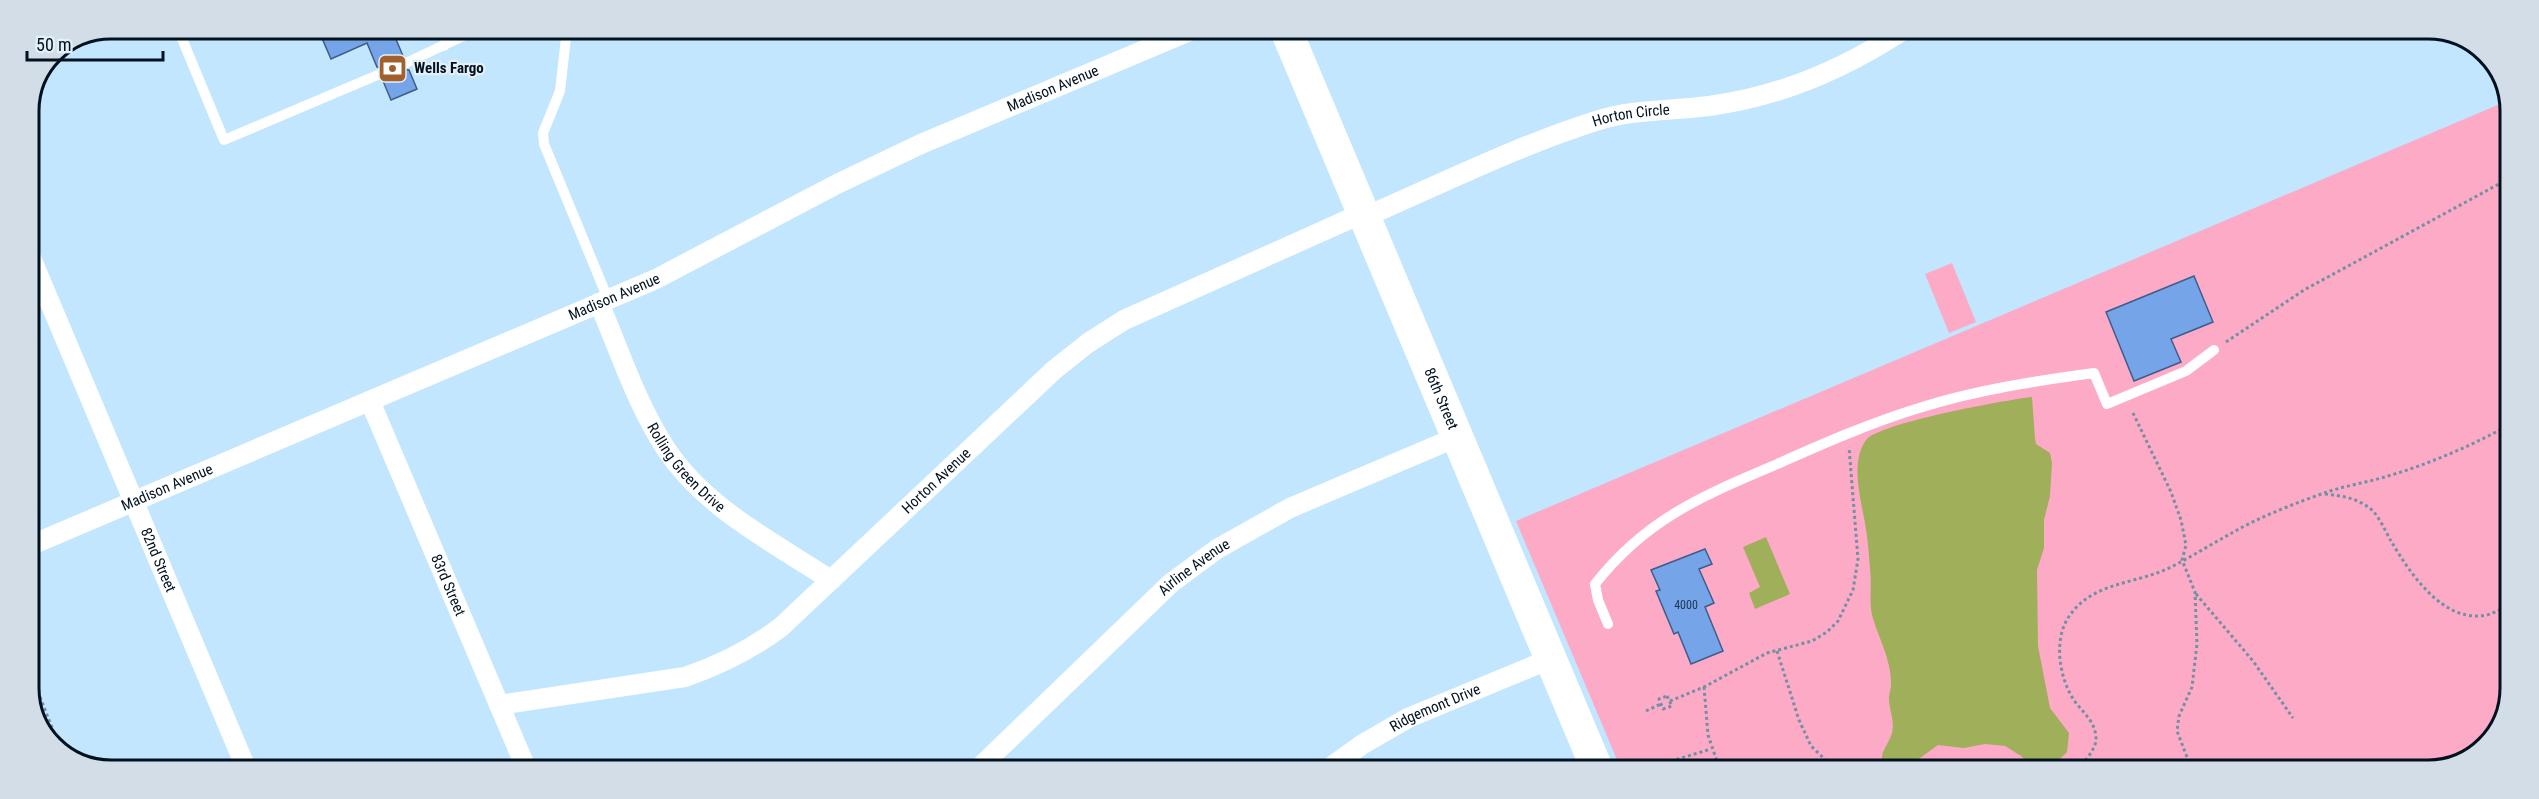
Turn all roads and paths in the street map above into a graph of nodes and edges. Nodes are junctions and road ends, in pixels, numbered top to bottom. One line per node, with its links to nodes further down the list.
1 (182, 39): 10 (lane)
2 (446, 39): 8 (lane)
3 (458, 39): 8 (lane)
4 (566, 39): 14 (lane)
5 (1171, 39): 14 (street, Madison Avenue)
6 (1290, 39): 12 (main road, 86th Street)
7 (1890, 39): 12 (street, Horton Circle)
8 (444, 46): 9 (lane)
9 (406, 63)
10 (380, 74)
11 (2500, 183): 15 (path)
12 (1364, 215): 20 (main road, 86th Street); 25 (street, Horton Avenue)
13 (39, 279): 22 (street, 82nd Street)
14 (603, 301): 16 (street, Madison Avenue); 25 (street, Rolling Green Drive)
15 (2214, 350): 18 (lane)
16 (370, 401): 22 (street, Madison Avenue); 33 (street, 83rd Street)
17 (2133, 413): 24 (path)
18 (1857, 429): 28 (lane); 29 (path)
19 (2500, 429): 21 (path)
20 (1457, 436): 30 (main road, 86th Street); 40 (street, Airline Avenue)
21 (2323, 494): 24 (path); 27 (path)
22 (133, 501): 23 (street, Madison Avenue); 38 (street, 82nd Street)
23 (39, 542)
24 (2182, 560): 26 (path); 46 (path)
25 (831, 580): 33 (street, Horton Avenue)
26 (2195, 592): 35 (path); 47 (path)
27 (2500, 609)
28 (1608, 624)
29 (1777, 651): 31 (path); 45 (path)
30 (1550, 659): 41 (street, Ridgemont Drive); 42 (main road, 86th Street)
31 (1704, 687): 34 (path); 37 (path)
32 (39, 695): 36 (path)
33 (499, 705): 39 (street, 83rd Street)
34 (1646, 711)
35 (2293, 718)
36 (53, 731)
37 (1711, 749): 43 (path); 44 (path)
38 (243, 760)
39 (523, 760)
40 (987, 760)
41 (1341, 760)
42 (1593, 760)
43 (1675, 760)
44 (1716, 760)
45 (1826, 760)
46 (2084, 760)
47 (2189, 760)

